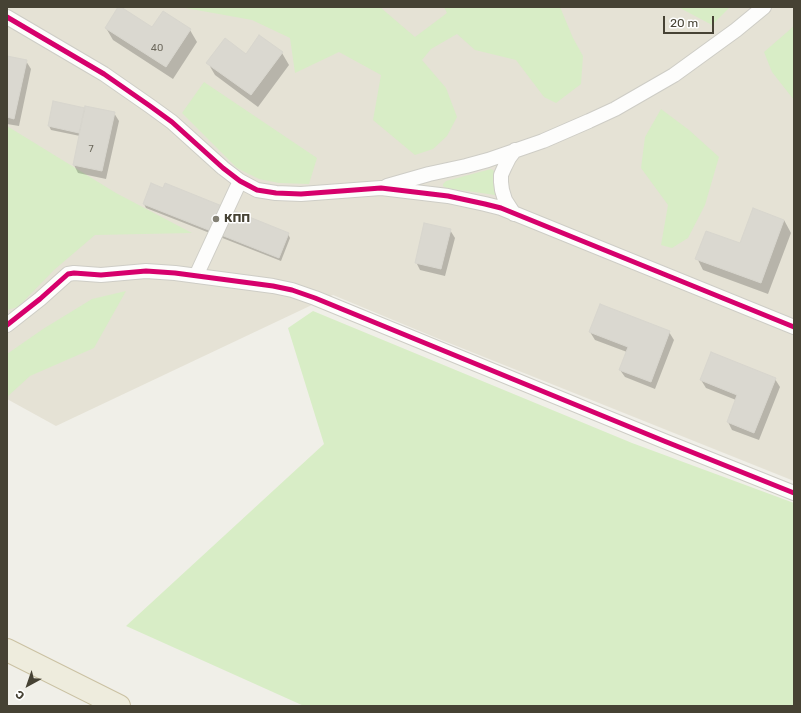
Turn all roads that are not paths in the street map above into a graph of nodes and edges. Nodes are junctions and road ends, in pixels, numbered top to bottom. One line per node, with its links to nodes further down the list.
1 (764, 7): 3 (street)
2 (7, 17): 4 (street)
3 (515, 150): 5 (street); 6 (street)
4 (240, 181): 5 (street); 7 (street)
5 (381, 188): 6 (street)
6 (514, 214): 9 (street)
7 (196, 276): 8 (street); 10 (street)
8 (7, 325)
9 (794, 327)
10 (794, 493)
11 (7, 650): 12 (highway)
12 (119, 706)

